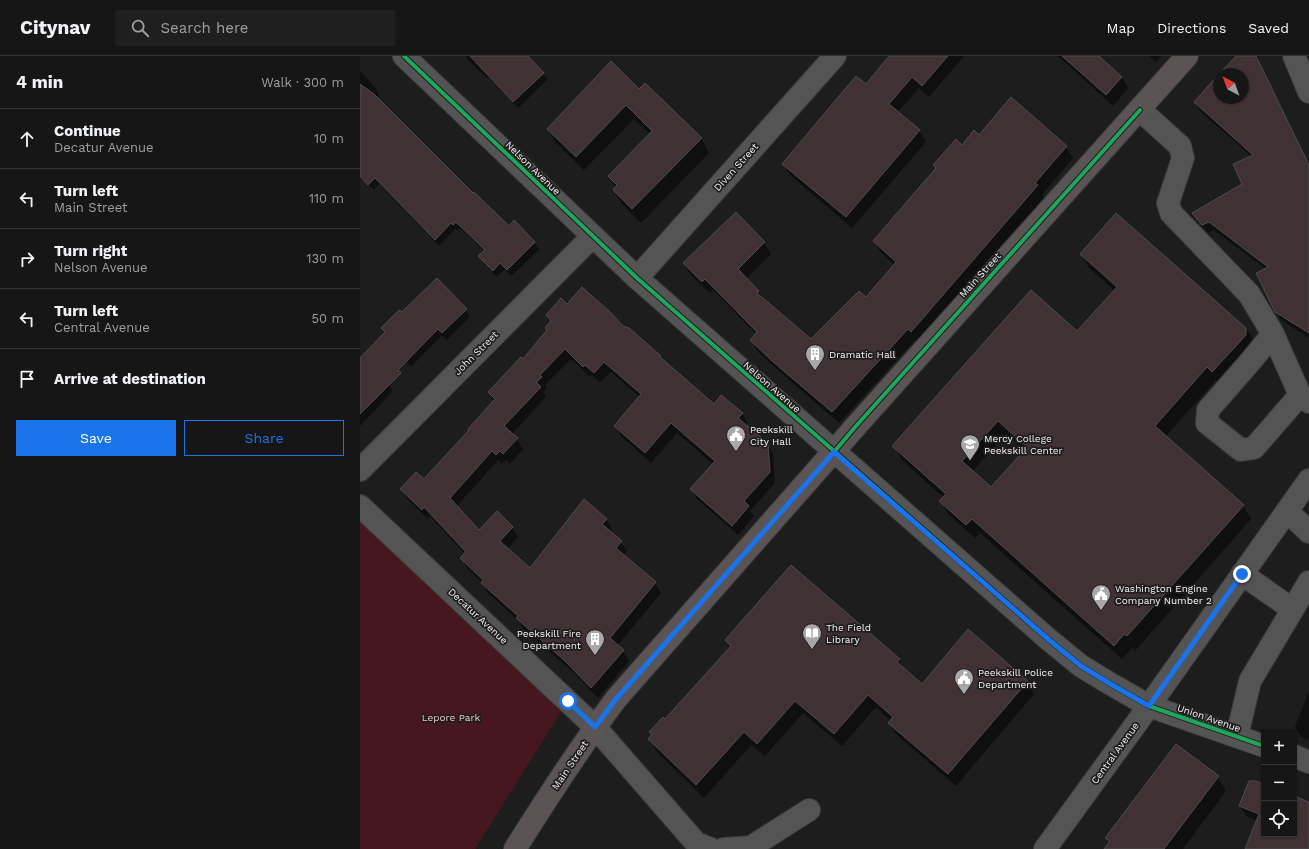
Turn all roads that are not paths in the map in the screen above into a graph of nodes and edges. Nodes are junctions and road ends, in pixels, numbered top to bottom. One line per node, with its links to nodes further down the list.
1 (404, 56): 7 (street, Nelson Avenue)
2 (834, 56): 8 (street, Diven Street)
3 (1187, 56): 6 (main road, Main Street)
4 (1294, 56): 5 (street)
5 (1309, 92)
6 (1140, 110): 9 (street); 11 (main road, Main Street)
7 (593, 236): 8 (street, Nelson Avenue); 12 (street, John Street)
8 (637, 278): 11 (street, Nelson Avenue)
9 (1273, 334): 10 (street); 10 (street)
10 (1305, 398)
11 (834, 452): 20 (street, Nelson Avenue); 21 (main road, Main Street)
12 (360, 470)
13 (1309, 480): 15 (street, Central Avenue)
14 (360, 506): 21 (street, Decatur Avenue)
15 (1287, 511): 16 (street); 17 (street, Central Avenue)
16 (1309, 532)
17 (1242, 574): 19 (street); 20 (street, Central Avenue)
18 (1309, 582): 19 (street)
19 (1292, 609): 22 (street)
20 (1149, 706): 22 (street, Union Avenue); 31 (street, Central Avenue)
21 (595, 727): 28 (main road, Main Street); 29 (street, Decatur Avenue)
22 (1237, 736): 23 (street, Union Avenue)
23 (1261, 745)
24 (1297, 757): 25 (street)
25 (1309, 762)
26 (810, 810): 27 (street)
27 (752, 848): 30 (street)
28 (515, 849)
29 (711, 849)
30 (724, 849)
31 (1045, 849)

